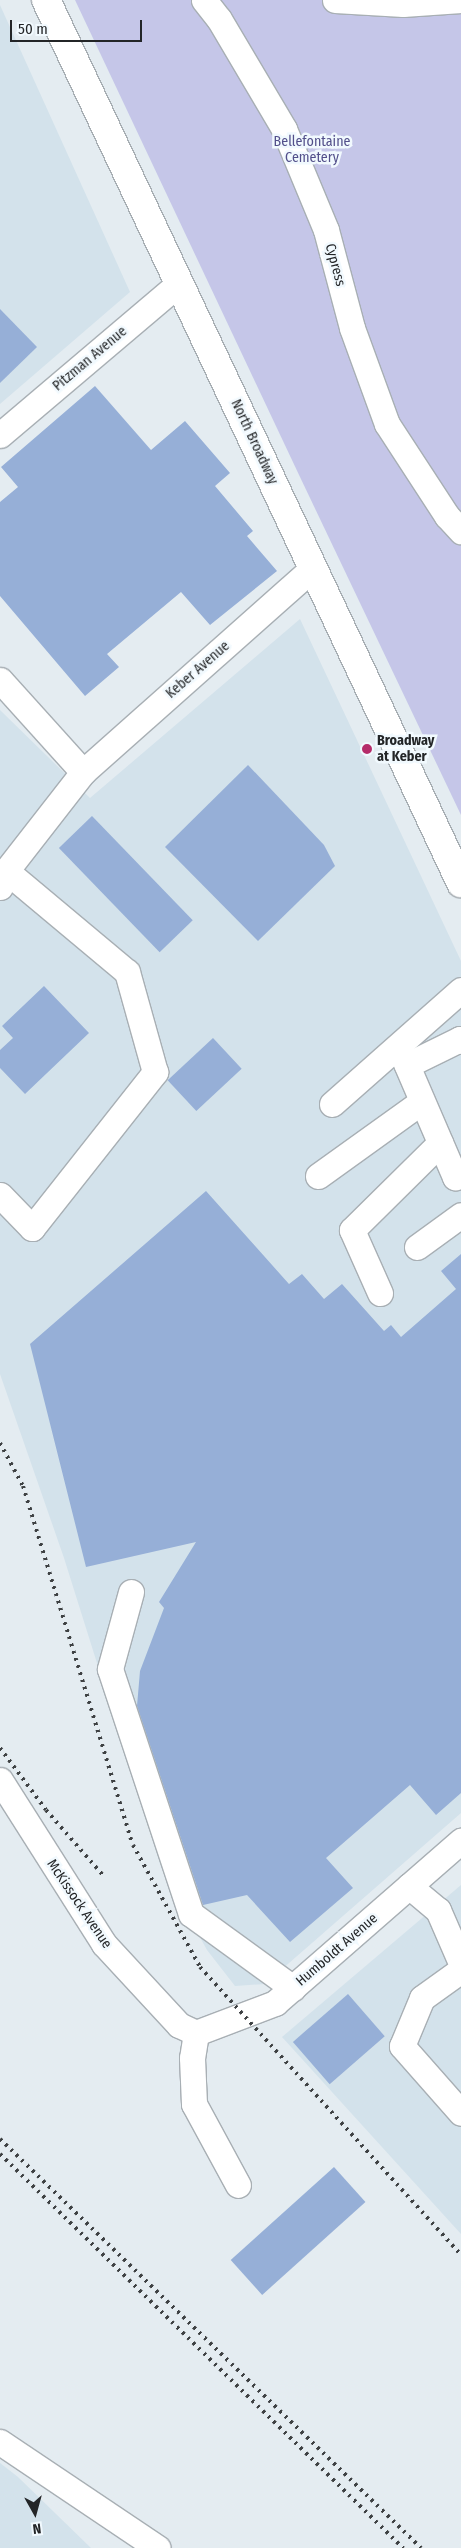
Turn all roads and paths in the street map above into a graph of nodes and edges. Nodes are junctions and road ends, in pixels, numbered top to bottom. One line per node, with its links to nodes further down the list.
1 (46, 0): 5 (main road, North Broadway)
2 (204, 0): 7 (street, Cypress)
3 (336, 0): 4 (street)
4 (461, 0)
5 (179, 283): 6 (street, Pitzman Avenue); 8 (main road, North Broadway)
6 (0, 435)
7 (461, 531)
8 (313, 568): 10 (street, Keber Avenue); 12 (main road, North Broadway)
9 (0, 680): 10 (street)
10 (83, 772): 11 (street, Keber Avenue)
11 (3, 879): 21 (street)
12 (461, 883)
13 (461, 990): 15 (street)
14 (461, 1042): 15 (street)
15 (403, 1056): 16 (street); 17 (street)
16 (421, 1102): 18 (street); 20 (street)
17 (332, 1104)
18 (440, 1143): 19 (street); 24 (street)
19 (461, 1173)
20 (318, 1176)
21 (0, 1195)
22 (461, 1215): 23 (street)
23 (417, 1247)
24 (380, 1294)
25 (131, 1592): 31 (street)
26 (0, 1780): 32 (street, McKissock Avenue)
27 (459, 1845): 28 (street, Humboldt Avenue)
28 (409, 1886): 29 (street); 31 (street, Humboldt Avenue)
29 (461, 1963)
30 (461, 1970): 33 (street)
31 (293, 1988): 32 (street, Humboldt Avenue)
32 (196, 2033): 34 (street)
33 (461, 2113)
34 (238, 2184)
35 (0, 2442): 36 (street)
36 (158, 2548)

